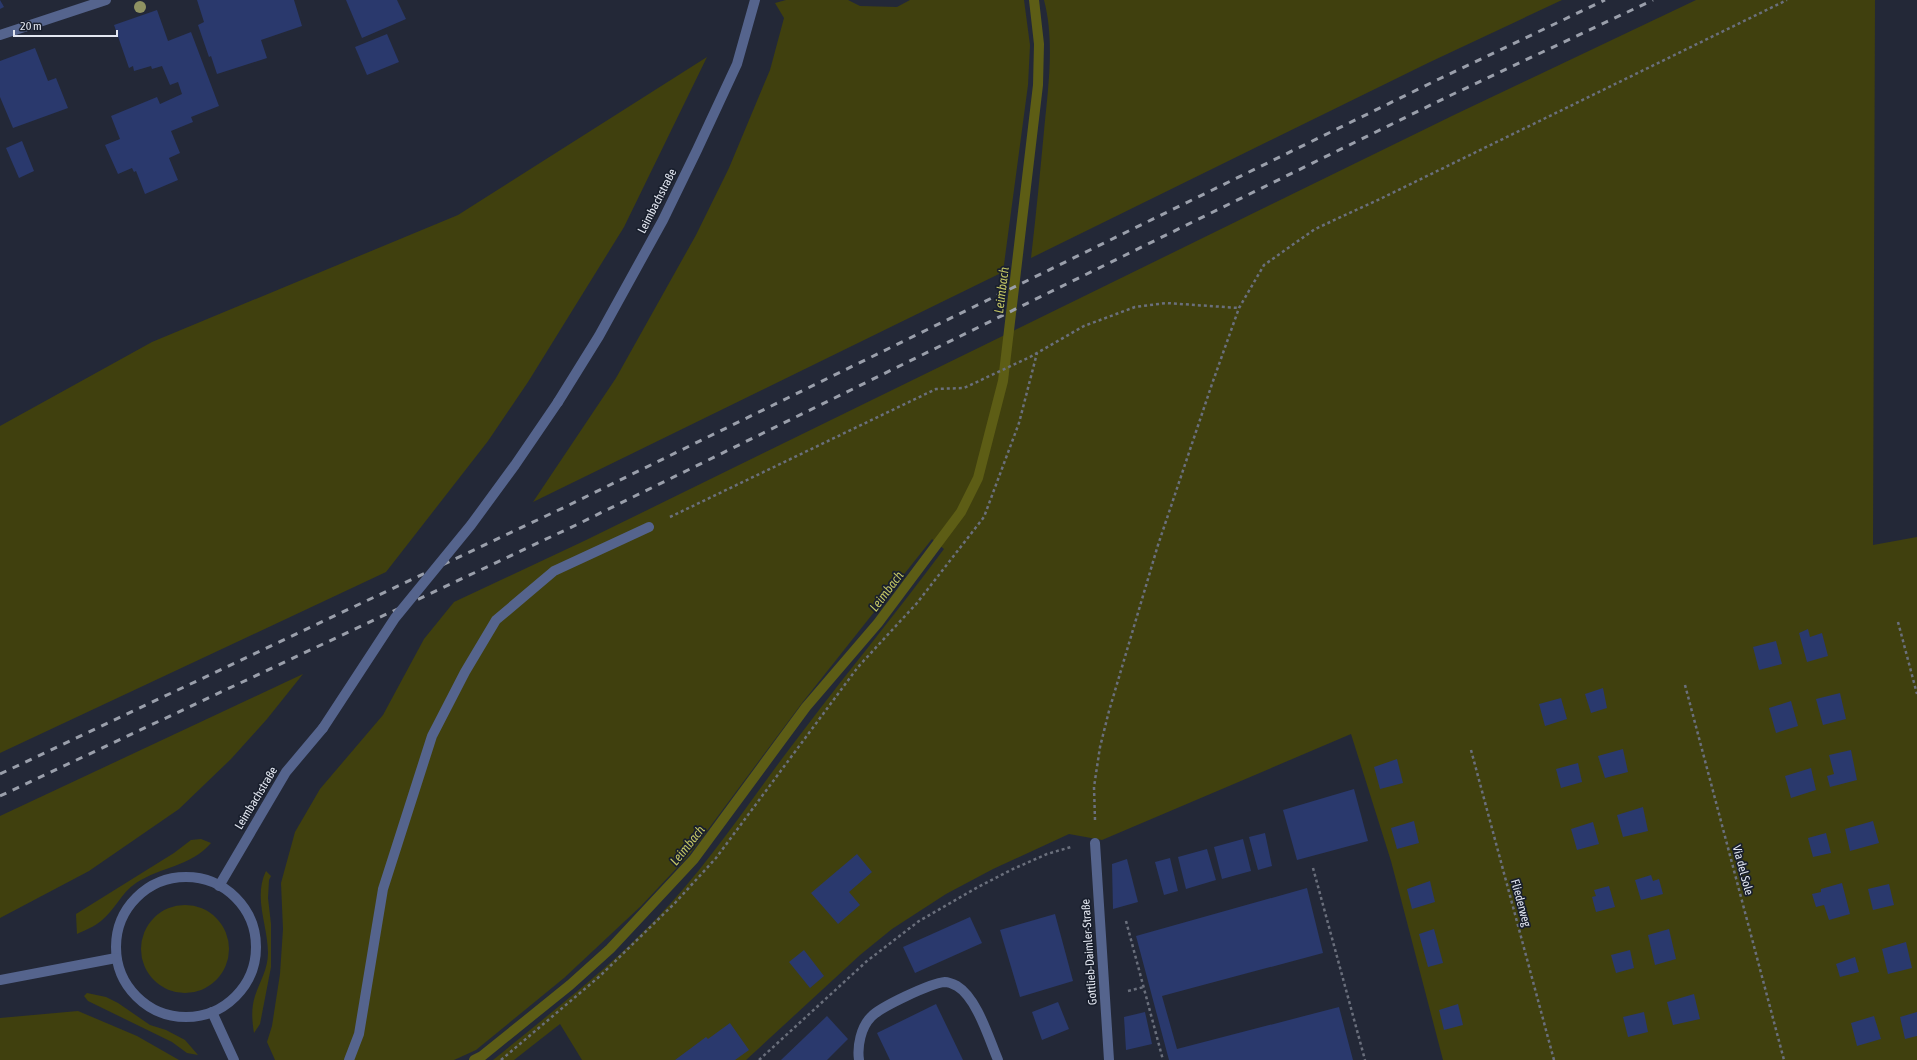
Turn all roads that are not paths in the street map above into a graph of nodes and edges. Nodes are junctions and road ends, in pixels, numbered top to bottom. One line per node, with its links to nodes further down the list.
1 (106, 0): 3 (street)
2 (755, 0): 6 (street, Leimbachstraße, bridge)
3 (0, 35)
4 (649, 527): 11 (street)
5 (1095, 843): 14 (street, Gottlieb-Daimler-Straße)
6 (220, 886): 7 (street); 9 (street)
7 (116, 958): 8 (street); 9 (street)
8 (0, 980)
9 (212, 1012): 10 (street)
10 (234, 1060)
11 (349, 1060)
12 (859, 1060): 13 (street)
13 (998, 1060)
14 (1109, 1060)

